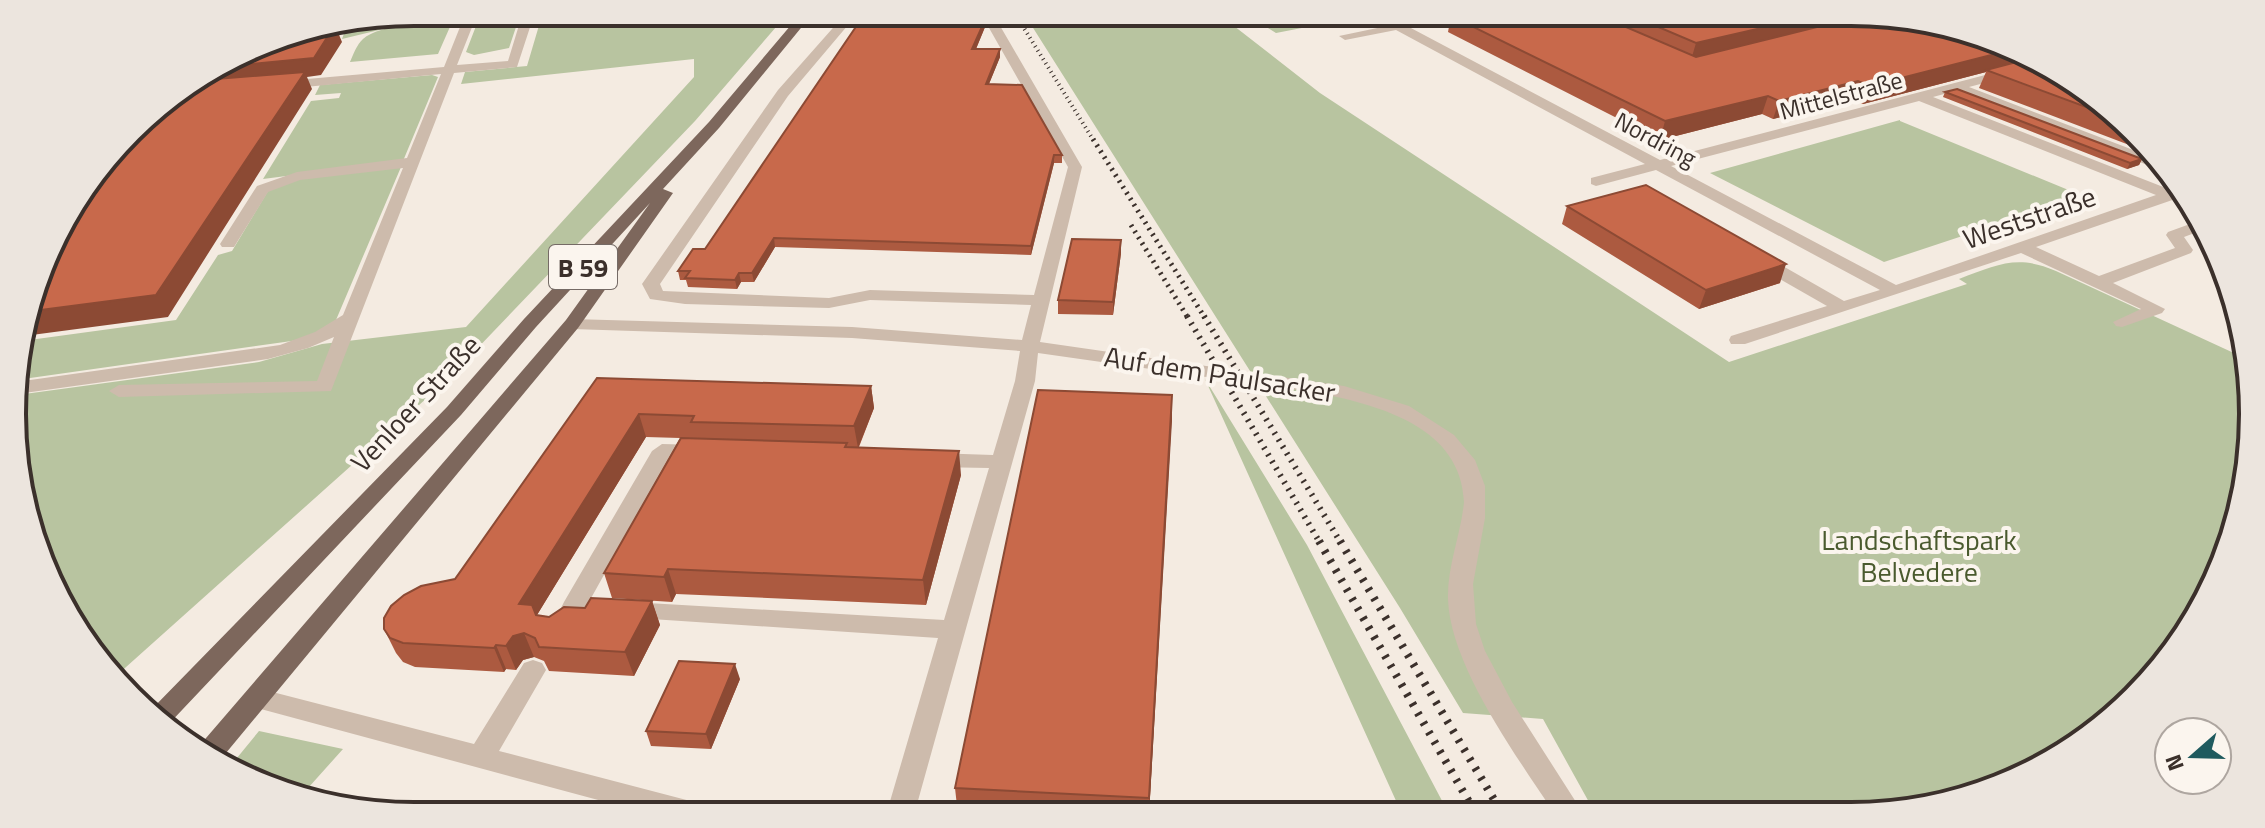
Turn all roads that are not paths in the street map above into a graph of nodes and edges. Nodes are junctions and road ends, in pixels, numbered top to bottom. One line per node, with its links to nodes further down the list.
1 (467, 26): 8 (street)
2 (525, 26): 8 (street)
3 (796, 26): 13 (main road, Venloer Straße / B 59)
4 (841, 26): 28 (street)
5 (994, 26): 29 (street)
6 (1398, 26): 7 (street); 18 (street, Nordring)
7 (1345, 36)
8 (452, 64): 10 (street); 17 (street)
9 (2027, 68): 11 (street, Mittelstraße)
10 (270, 81)
11 (1956, 87): 12 (street, Mittelstraße); 15 (street)
12 (1921, 97): 18 (street, Mittelstraße); 20 (street)
13 (714, 125): 34 (main road, Venloer Straße / B 59); 35 (main road, Venloer Straße / B 59)
14 (2099, 131): 15 (street)
15 (2084, 136): 16 (street)
16 (2144, 159)
17 (414, 162): 23 (street); 32 (street)
18 (1658, 165): 19 (street, Mittelstraße); 27 (street, Nordring)
19 (1596, 181)
20 (2169, 191)
21 (2172, 195): 24 (street, Weststraße)
22 (2192, 228): 26 (street)
23 (228, 244)
24 (2022, 247): 26 (street); 27 (street, Weststraße)
25 (1747, 254): 31 (street)
26 (2099, 282): 33 (street)
27 (1895, 291): 31 (street, Weststraße)
28 (656, 295): 30 (street); 36 (street)
29 (1042, 300): 30 (street); 39 (street)
30 (829, 303): 37 (street)
31 (1841, 307): 38 (street, Weststraße)
32 (351, 318): 40 (street); 41 (street)
33 (2122, 322)
34 (530, 323): 35 (main road); 50 (main road, Venloer Straße / B 59)
35 (572, 324): 36 (street, Auf dem Paulsacker); 49 (main road, Venloer Straße / B 59)
36 (634, 326): 37 (street, Auf dem Paulsacker)
37 (816, 333): 39 (street, Auf dem Paulsacker)
38 (1738, 340)
39 (1030, 346): 44 (street); 55 (street, Auf dem Paulsacker)
40 (27, 386)
41 (119, 391)
42 (724, 453): 45 (street)
43 (909, 459): 44 (street)
44 (1002, 462): 47 (street)
45 (573, 608): 46 (street); 47 (street)
46 (556, 630)
47 (953, 630): 54 (street)
48 (533, 670): 52 (street)
49 (257, 698): 51 (main road, Venloer Straße / B 59); 52 (street)
50 (166, 712)
51 (215, 747)
52 (481, 757): 53 (street)
53 (649, 802)
54 (904, 802)
55 (1562, 802)

